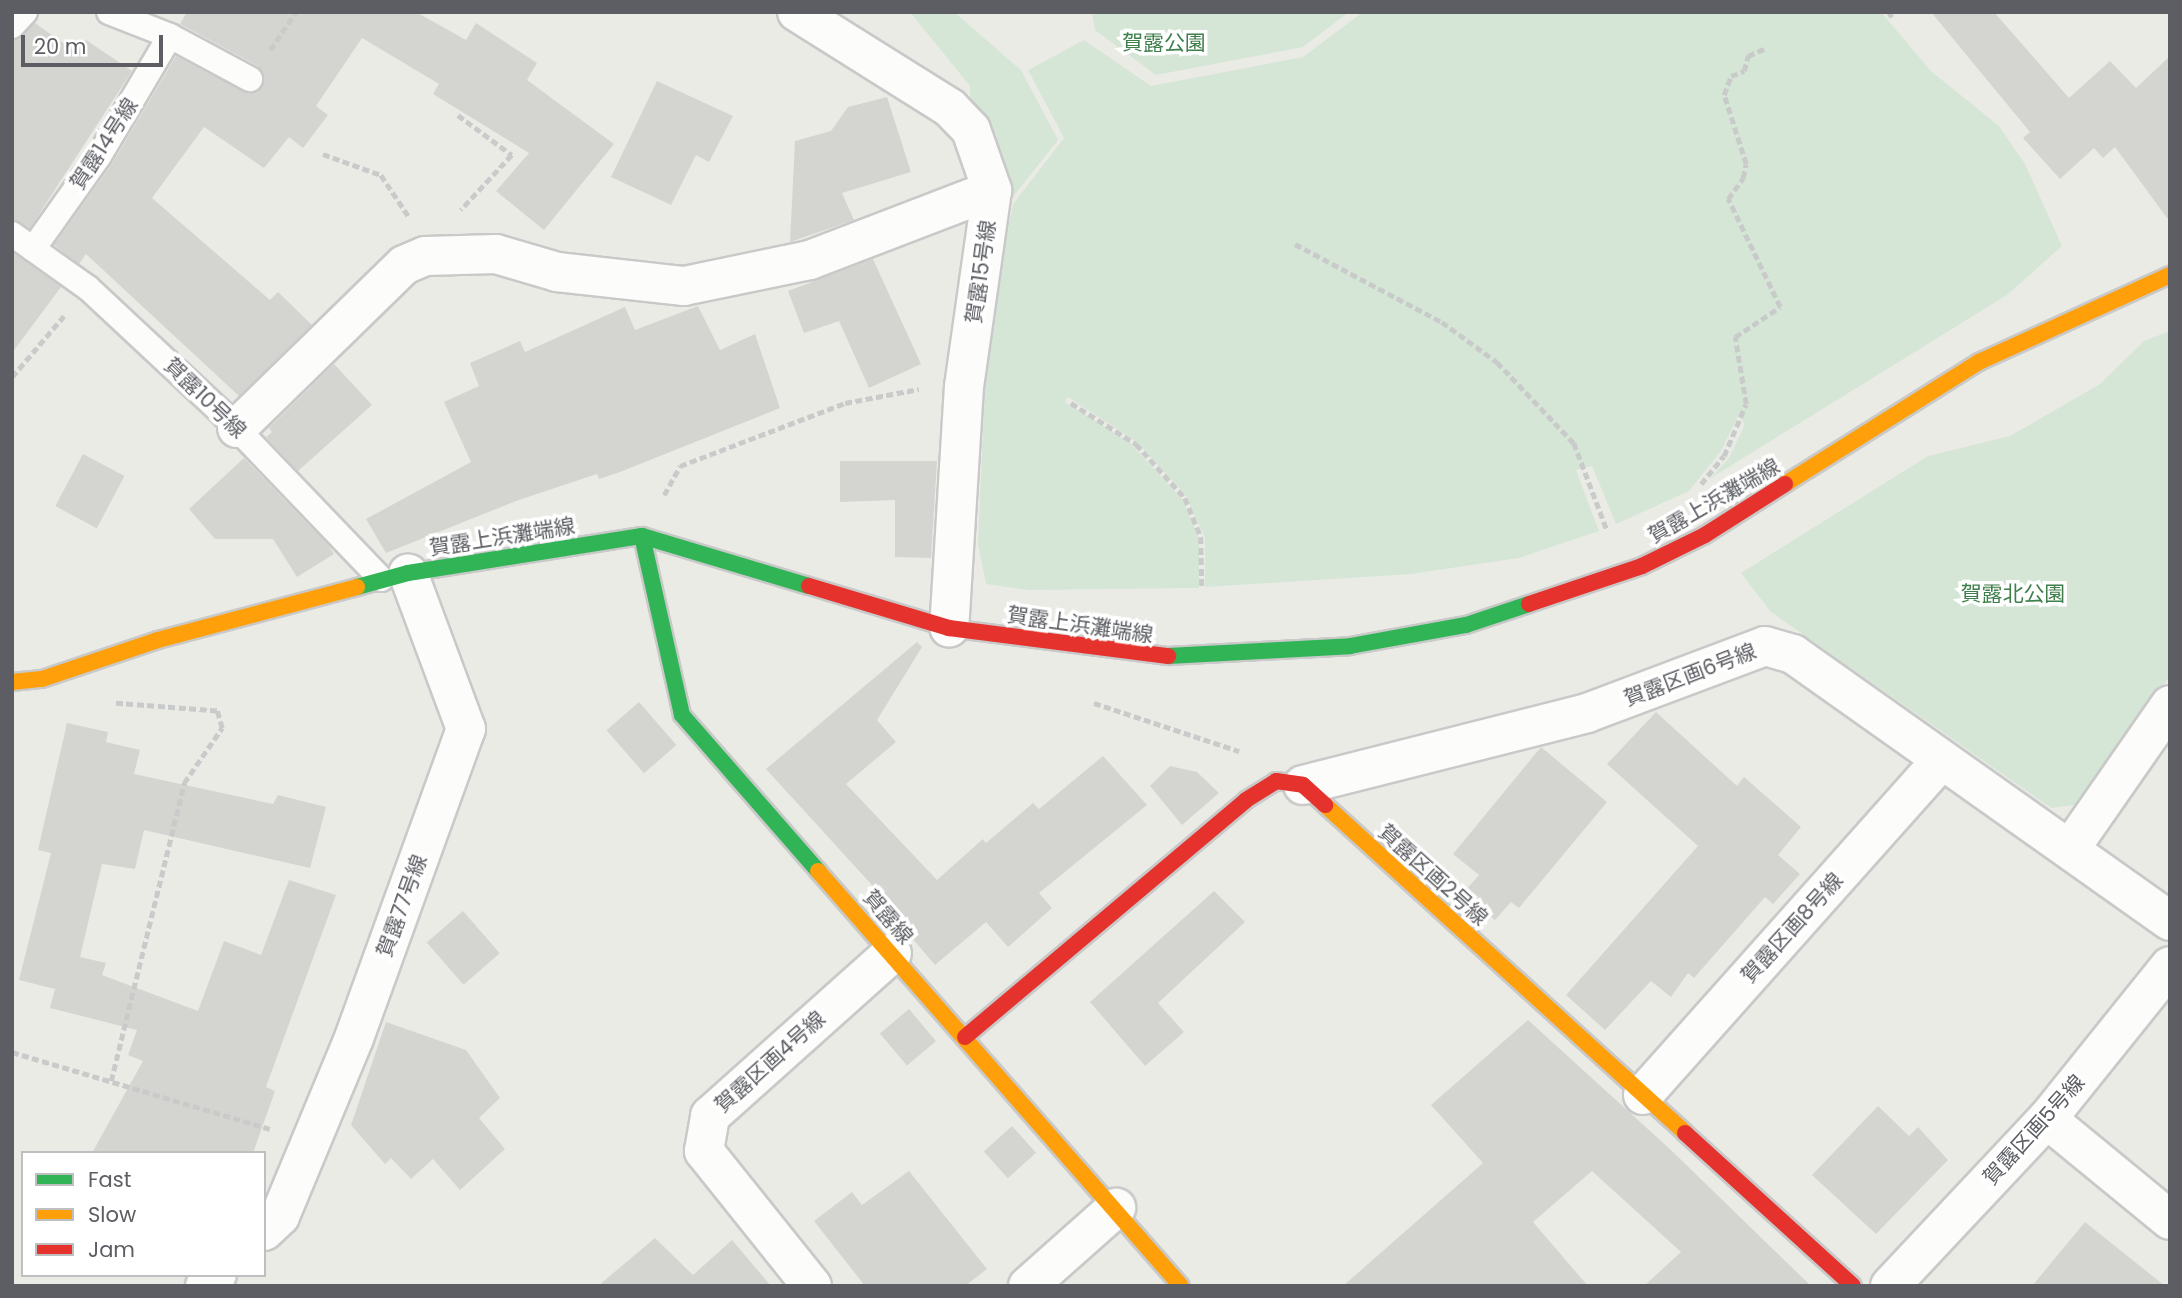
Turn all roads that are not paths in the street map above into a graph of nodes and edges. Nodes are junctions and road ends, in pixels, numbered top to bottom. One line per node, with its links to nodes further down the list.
1 (25, 12): 4 (lane)
2 (109, 12): 5 (lane)
3 (818, 17): 7 (street, 賀露15号線)
4 (12, 26)
5 (170, 36): 6 (lane); 9 (lane, 賀露14号線)
6 (250, 79)
7 (992, 190): 11 (street); 14 (street, 賀露15号線)
8 (12, 234): 9 (lane, 賀露10号線)
9 (33, 248): 11 (lane, 賀露10号線)
10 (2170, 275): 14 (street, 賀露上浜灘端線)
11 (237, 428): 13 (lane, 賀露10号線)
12 (642, 536): 13 (street, 賀露上浜灘端線); 14 (street, 賀露上浜灘端線); 21 (street, 賀露線)
13 (395, 576): 15 (street, 賀露上浜灘端線); 28 (street, 賀露77号線)
14 (949, 628)
15 (12, 682)
16 (2170, 705): 19 (street)
17 (1940, 762): 18 (street, 賀露区画6号線); 19 (street, 賀露区画6号線); 24 (street, 賀露区画8号線)
18 (1303, 785): 23 (street); 24 (street, 賀露区画2号線)
19 (2070, 849): 20 (street, 賀露区画6号線)
20 (2170, 920)
21 (892, 953): 23 (street, 賀露線); 29 (street, 賀露区画4号線)
22 (2170, 966): 25 (street, 賀露区画5号線)
23 (965, 1037): 26 (street, 賀露線)
24 (1643, 1095): 32 (street, 賀露区画2号線)
25 (2047, 1119): 27 (street); 33 (street, 賀露区画5号線)
26 (1116, 1208): 30 (street); 31 (street, 賀露線)
27 (2170, 1220)
28 (266, 1229)
29 (812, 1286)
30 (1028, 1286)
31 (1181, 1286)
32 (1853, 1286)
33 (1889, 1286)

